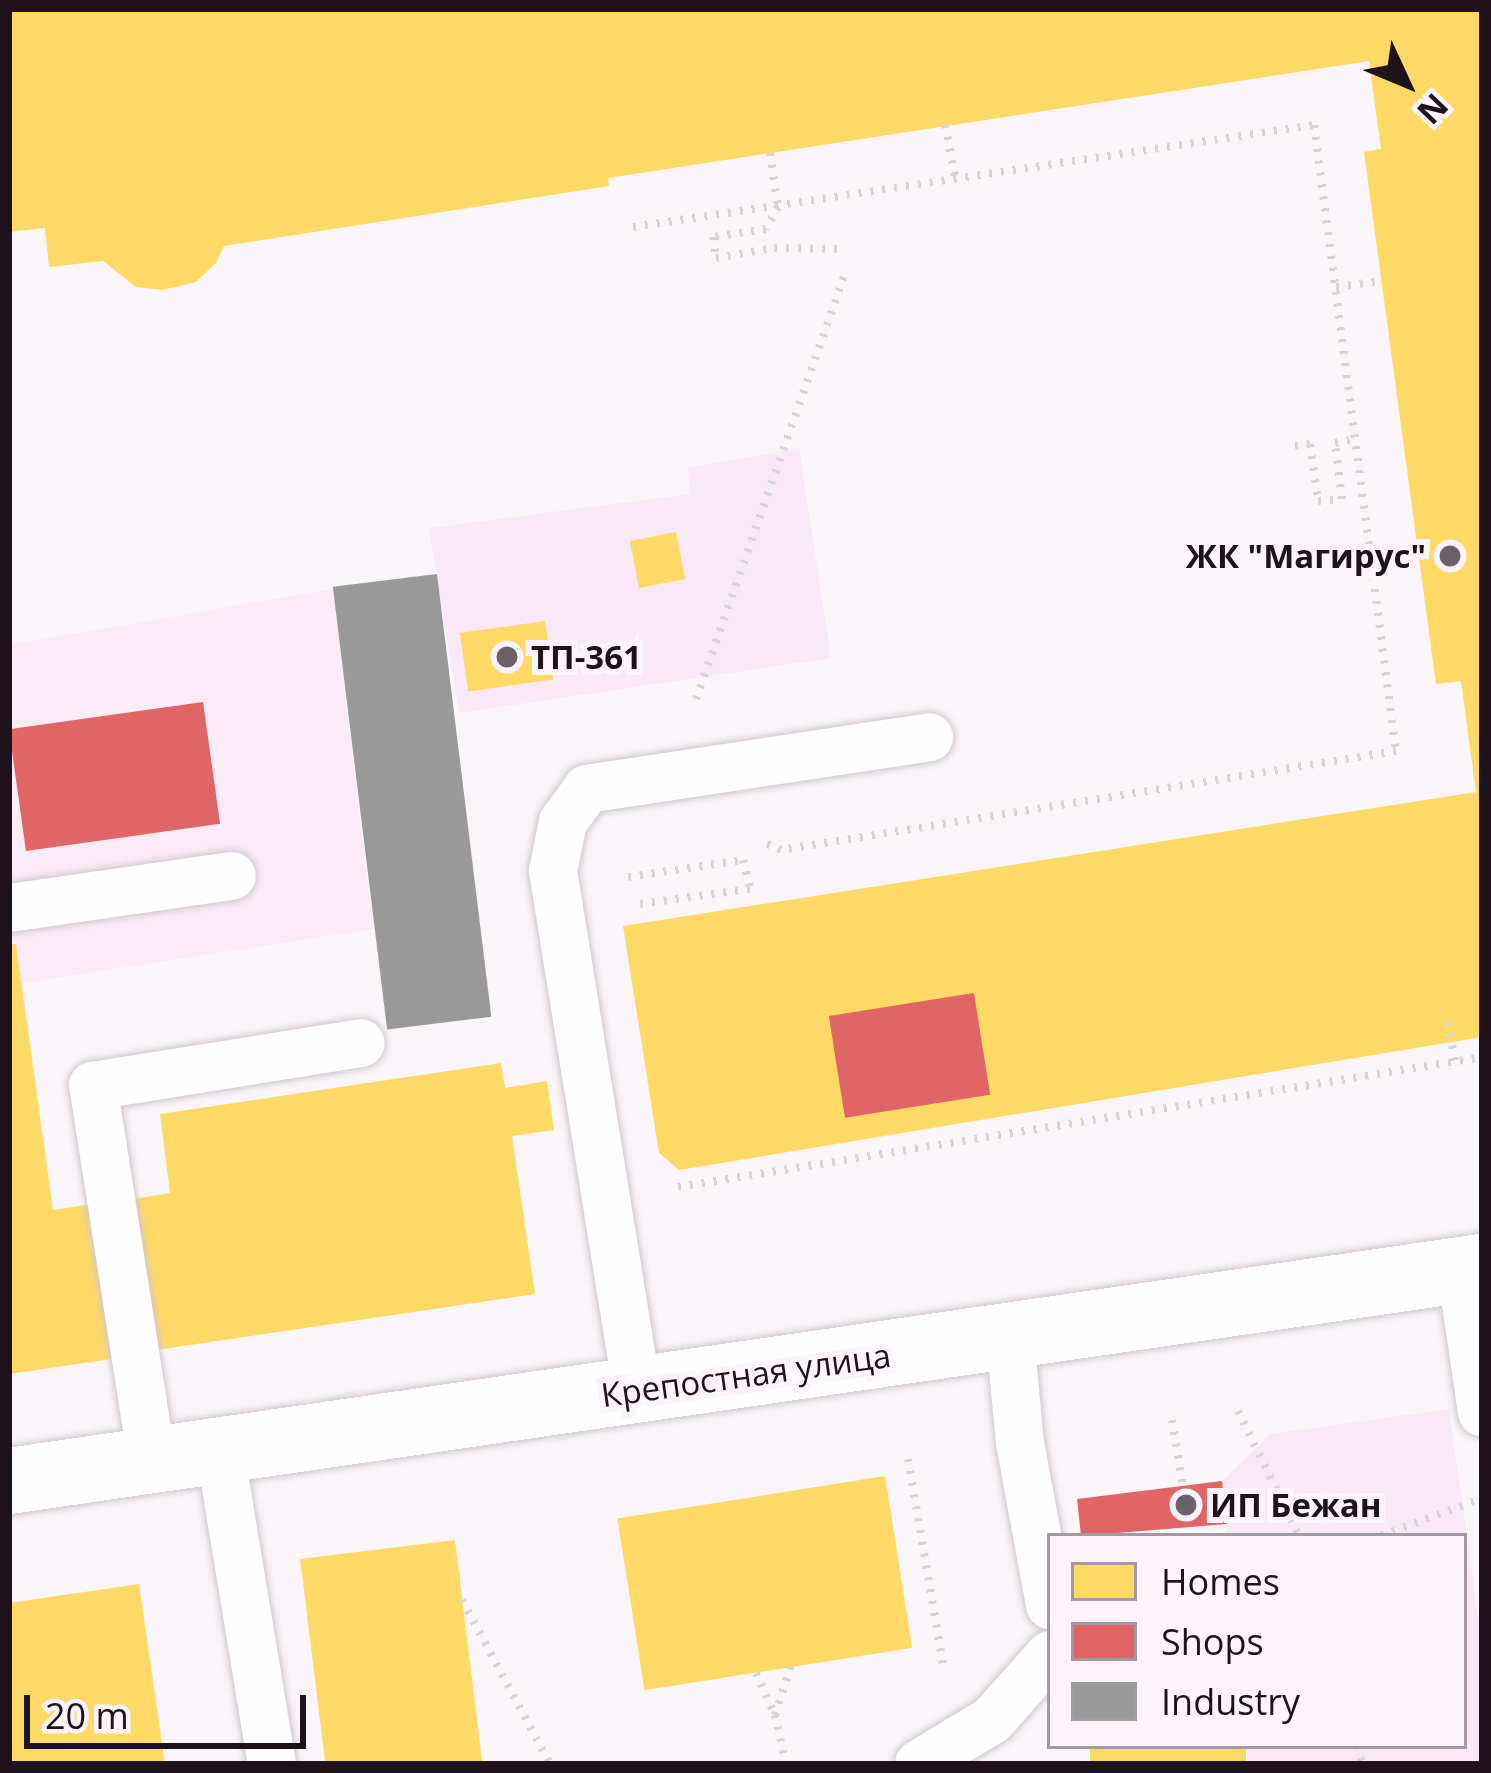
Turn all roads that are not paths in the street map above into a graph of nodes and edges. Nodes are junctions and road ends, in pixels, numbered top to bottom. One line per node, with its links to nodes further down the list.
1 (929, 737): 7 (lane)
2 (232, 877): 3 (lane)
3 (9, 908)
4 (361, 1043): 10 (lane)
5 (1472, 1269): 6 (main road, Крепостная улица); 8 (lane)
6 (1010, 1337): 7 (main road, Крепостная улица); 12 (lane)
7 (637, 1390): 9 (main road, Крепостная улица)
8 (1482, 1412)
9 (220, 1451): 10 (main road, Крепостная улица); 15 (lane)
10 (152, 1461): 11 (main road, Крепостная улица)
11 (9, 1481)
12 (1047, 1589)
13 (1047, 1658): 14 (lane)
14 (938, 1753)
15 (272, 1764)

